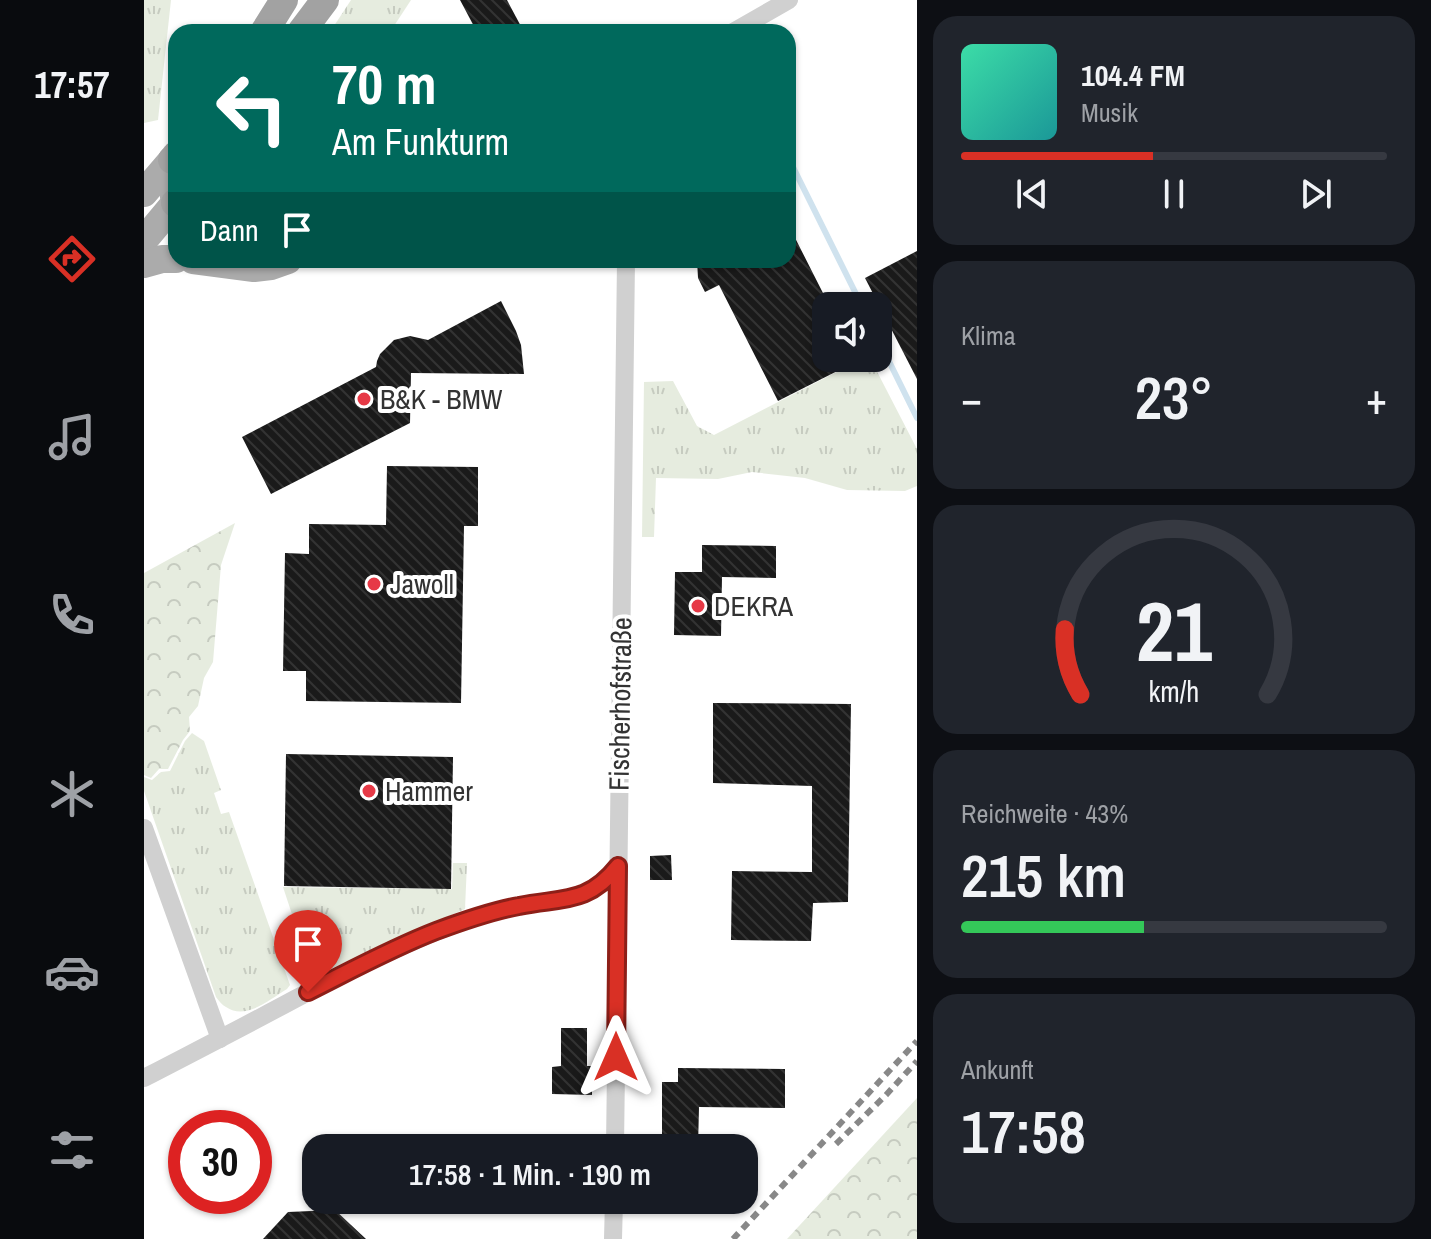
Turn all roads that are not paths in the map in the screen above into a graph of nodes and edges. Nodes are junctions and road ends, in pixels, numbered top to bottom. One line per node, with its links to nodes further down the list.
1 (284, 0): 4 (highway)
2 (325, 0): 5 (highway); 6 (highway)
3 (789, 0): 7 (street)
4 (269, 24)
5 (307, 24)
6 (312, 24)
7 (747, 24)
8 (168, 164): 9 (main road)
9 (144, 193)
10 (168, 203): 11 (main road)
11 (144, 206)
12 (168, 213): 13 (main road)
13 (144, 240)
14 (168, 259): 15 (main road)
15 (144, 264)
16 (626, 268): 18 (street, Fischerhofstraße)
17 (144, 828): 19 (street)
18 (618, 866): 19 (street); 21 (street, Fischerhofstraße)
19 (220, 1039): 20 (street)
20 (144, 1078)
21 (615, 1134)
22 (614, 1214): 23 (street)
23 (613, 1239)

